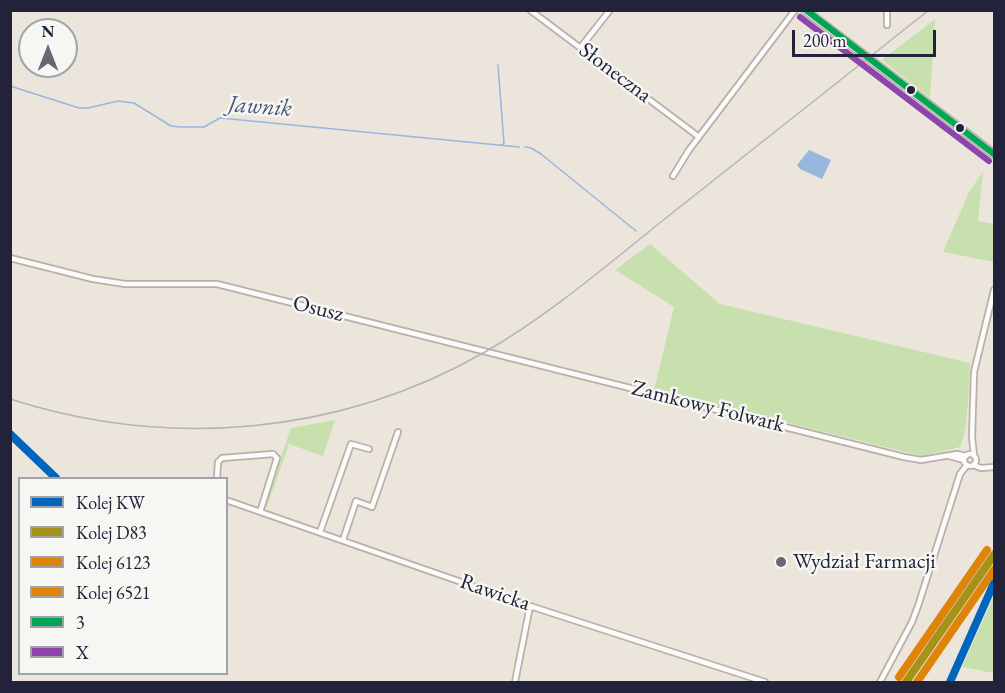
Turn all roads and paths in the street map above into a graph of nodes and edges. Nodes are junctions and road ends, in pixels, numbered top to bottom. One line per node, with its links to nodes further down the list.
1 (530, 10): 7 (street, Słoneczna)
2 (610, 10): 7 (street)
3 (795, 10): 8 (street)
4 (805, 10): 9 (main road)
5 (887, 10): 6 (street)
6 (887, 25)
7 (581, 47): 8 (street, Słoneczna)
8 (699, 137): 10 (street)
9 (994, 154)
10 (673, 176)
11 (10, 258): 13 (street, Osusz)
12 (994, 290): 16 (street)
13 (470, 347): 16 (street, Zamkowy Folwark)
14 (398, 432): 22 (street)
15 (369, 449): 21 (street)
16 (970, 459): 17 (street, Zamkowy Folwark); 26 (street)
17 (991, 467)
18 (217, 477): 20 (street)
19 (228, 501): 20 (street, Rawicka)
20 (260, 512): 21 (street, Rawicka)
21 (320, 532): 22 (street, Rawicka)
22 (343, 540): 23 (street, Rawicka)
23 (530, 606): 24 (street); 25 (street, Rawicka)
24 (515, 682)
25 (765, 682)
26 (880, 682)

